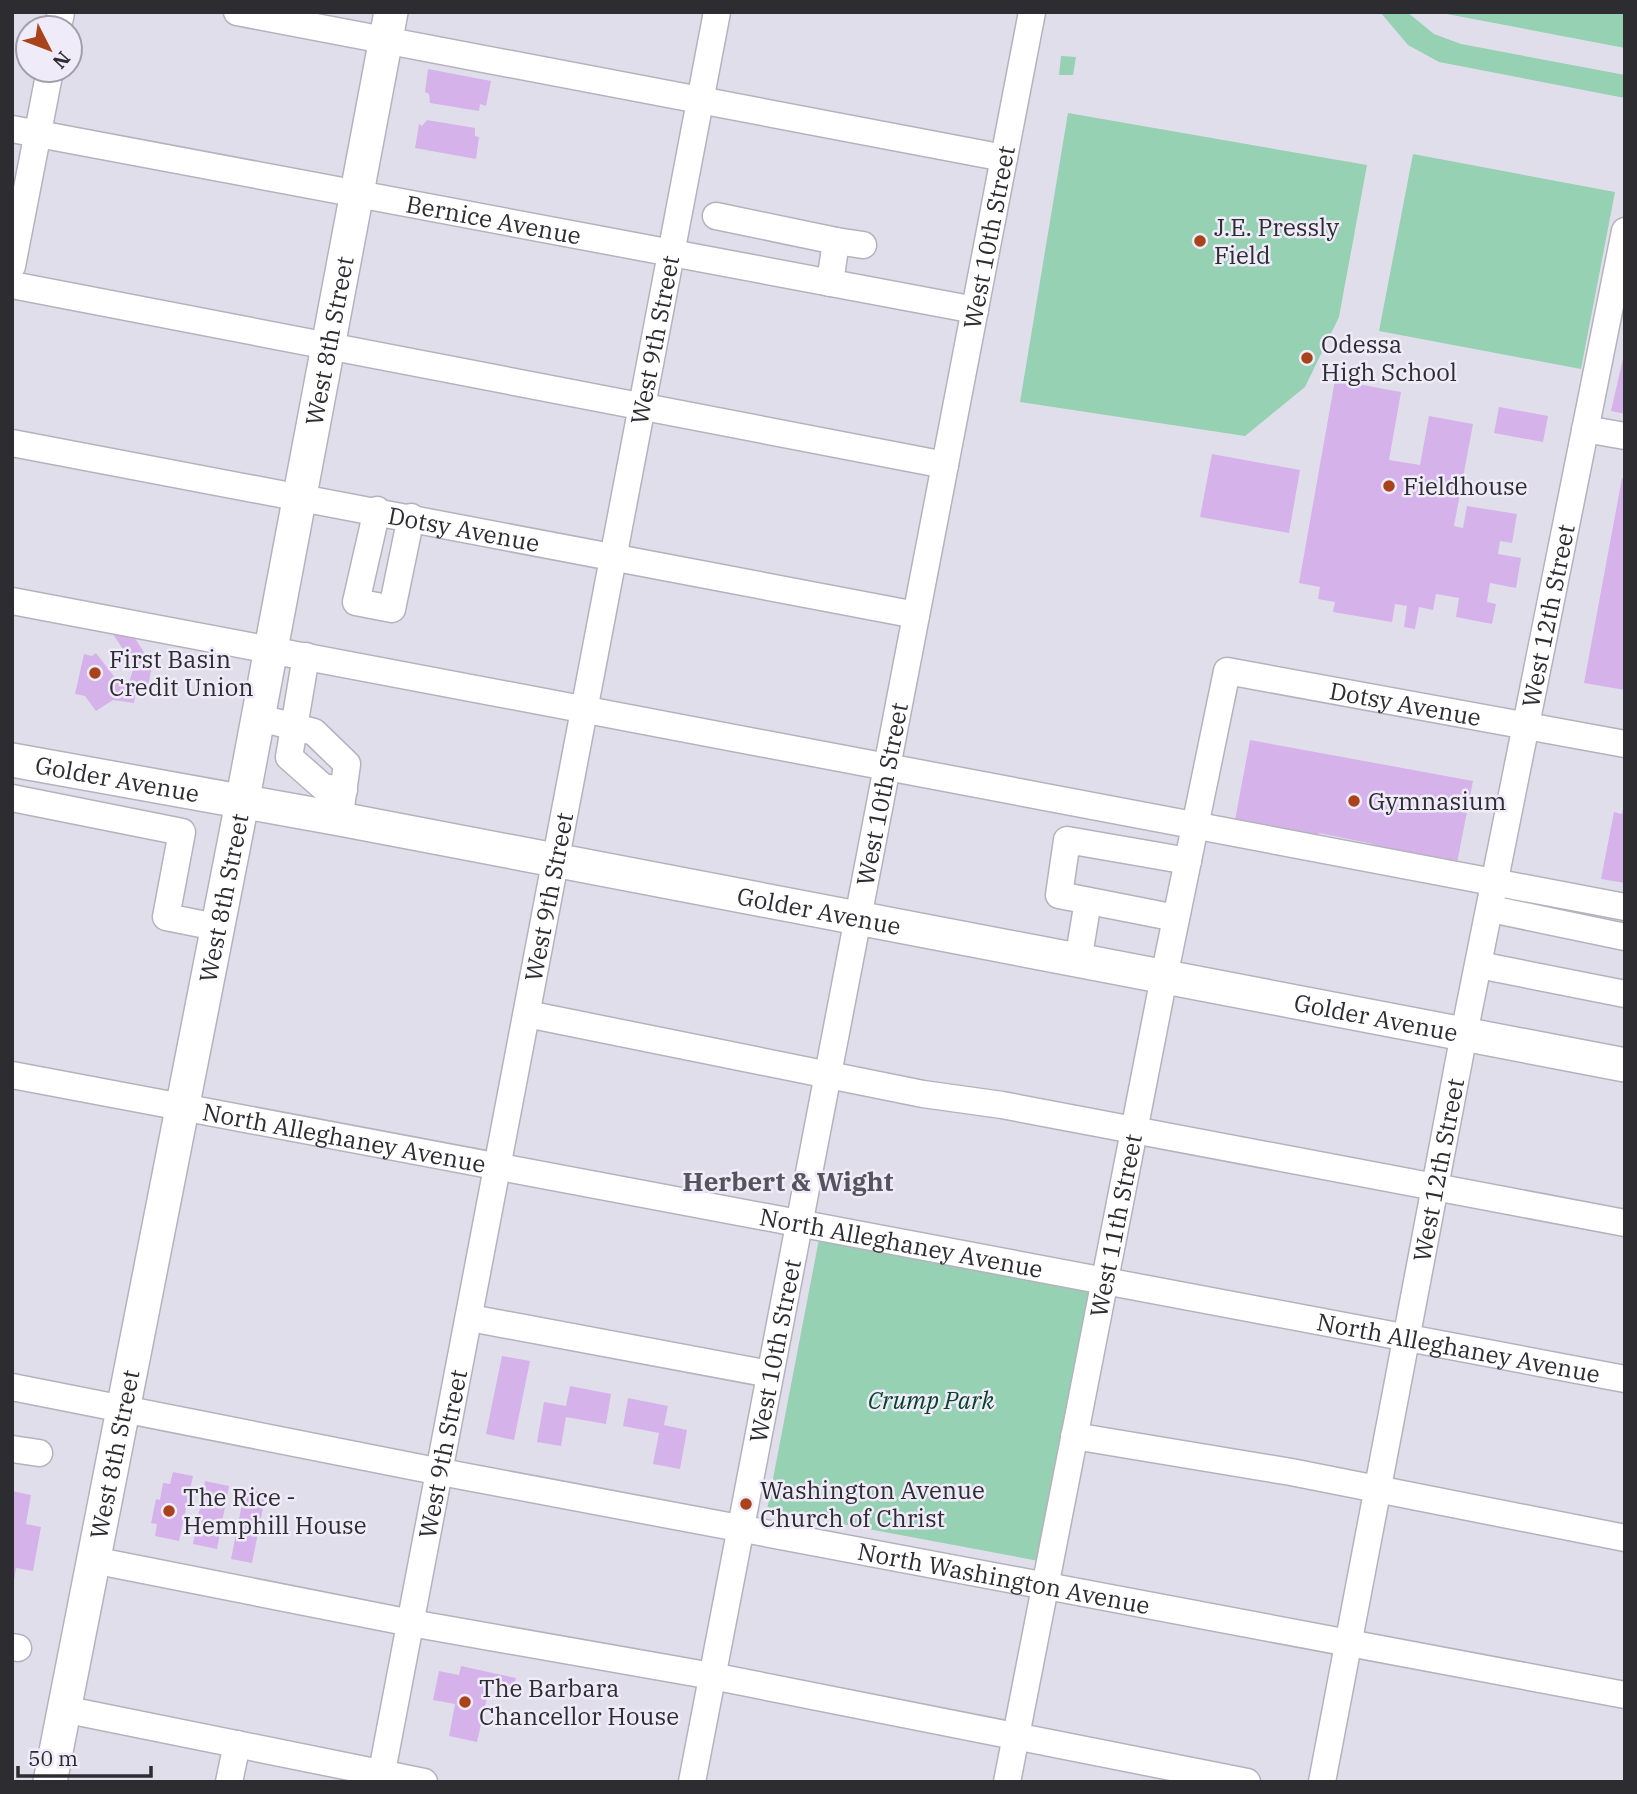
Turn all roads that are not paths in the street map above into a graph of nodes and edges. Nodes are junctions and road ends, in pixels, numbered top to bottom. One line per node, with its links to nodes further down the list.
1 (236, 12): 4 (street)
2 (717, 12): 6 (street, West 9th Street)
3 (1032, 12): 8 (street, West 10th Street)
4 (389, 26): 6 (street); 9 (main road, West 8th Street)
5 (44, 84): 7 (street)
6 (701, 98): 8 (street); 15 (street, West 9th Street)
7 (25, 131): 9 (street, Bernice Avenue); 16 (street)
8 (1004, 158): 21 (street, West 10th Street)
9 (357, 195): 15 (street, Bernice Avenue); 22 (main road, West 8th Street)
10 (716, 215): 11 (street)
11 (762, 225): 13 (street); 17 (street)
12 (1625, 231): 18 (street, West 12th Street)
13 (836, 241): 14 (street); 19 (street)
14 (863, 245)
15 (671, 253): 17 (street, Bernice Avenue); 23 (street, West 9th Street)
16 (12, 266)
17 (753, 269): 19 (street, Bernice Avenue)
18 (1620, 275): 24 (street, West 12th Street)
19 (830, 283): 21 (street, Bernice Avenue)
20 (12, 285): 22 (street)
21 (975, 310): 27 (street, West 10th Street)
22 (328, 346): 23 (street); 28 (main road, West 8th Street)
23 (643, 404): 27 (street); 31 (street, West 9th Street)
24 (1586, 429): 25 (street); 40 (street, West 12th Street)
25 (1625, 436)
26 (12, 443): 28 (street, Dotsy Avenue)
27 (945, 465): 33 (street, West 10th Street)
28 (299, 498): 29 (street, Dotsy Avenue); 34 (main road, West 8th Street)
29 (377, 510): 30 (street, Dotsy Avenue); 30 (street)
30 (411, 517): 31 (street, Dotsy Avenue)
31 (614, 557): 33 (street, Dotsy Avenue); 37 (street, West 9th Street)
32 (12, 601): 34 (street)
33 (916, 615): 43 (street, West 10th Street)
34 (270, 650): 35 (street); 38 (main road, West 8th Street)
35 (306, 656): 37 (street); 39 (street)
36 (1227, 671): 40 (street, Dotsy Avenue); 49 (street, West 11th Street)
37 (585, 708): 43 (street); 50 (street, West 9th Street)
38 (257, 717): 39 (street); 46 (main road, West 8th Street)
39 (295, 726): 47 (street)
40 (1526, 728): 41 (street, Dotsy Avenue); 52 (street, West 12th Street)
41 (1625, 744)
42 (17, 761): 44 (main road, Golder Avenue); 45 (street)
43 (887, 765): 49 (street); 57 (street, West 10th Street)
44 (140, 784): 46 (main road, Golder Avenue); 48 (street)
45 (13, 802): 48 (street)
46 (242, 803): 47 (main road, Golder Avenue); 58 (main road, West 8th Street)
47 (342, 805): 50 (main road, Golder Avenue)
48 (132, 822): 58 (street)
49 (1195, 828): 51 (street, West 11th Street); 52 (street)
50 (556, 862): 57 (main road, Golder Avenue); 64 (street, West 9th Street)
51 (1188, 862): 53 (street); 56 (street, West 11th Street)
52 (1495, 882): 54 (street); 55 (street, West 12th Street)
53 (1088, 901): 56 (street); 60 (street)
54 (1625, 906)
55 (1491, 909): 59 (street); 61 (street, West 12th Street)
56 (1176, 918): 62 (street, West 11th Street)
57 (858, 920): 60 (main road, Golder Avenue); 67 (street, West 10th Street)
58 (216, 927): 69 (main road, West 8th Street)
59 (1625, 937)
60 (1078, 961): 62 (main road, Golder Avenue)
61 (1479, 965): 63 (street); 65 (street, West 12th Street)
62 (1164, 977): 65 (main road, Golder Avenue); 70 (street, West 11th Street)
63 (1625, 994)
64 (527, 1014): 67 (street); 71 (street, West 9th Street)
65 (1464, 1034): 66 (main road, Golder Avenue); 72 (street, West 12th Street)
66 (1625, 1065)
67 (828, 1074): 70 (street); 73 (street, West 10th Street)
68 (12, 1075): 69 (street, North Alleghaney Avenue)
69 (181, 1106): 71 (street, North Alleghaney Avenue); 81 (main road, West 8th Street)
70 (1134, 1132): 72 (street); 75 (street, West 11th Street)
71 (498, 1166): 73 (street, North Alleghaney Avenue); 76 (street, West 9th Street)
72 (1435, 1188): 74 (street); 77 (street, West 12th Street)
73 (799, 1223): 75 (street, North Alleghaney Avenue); 78 (street, West 10th Street)
74 (1625, 1223)
75 (1105, 1281): 77 (street, North Alleghaney Avenue); 82 (street, West 11th Street)
76 (470, 1318): 78 (street); 85 (street, West 9th Street)
77 (1407, 1338): 79 (street, North Alleghaney Avenue); 86 (street, West 12th Street)
78 (771, 1374): 87 (street, West 10th Street)
79 (1625, 1379)
80 (12, 1387): 81 (street, North Washington Avenue)
81 (122, 1408): 85 (street, North Washington Avenue); 89 (main road, West 8th Street)
82 (1074, 1436): 86 (street); 90 (street, West 11th Street)
83 (12, 1448): 84 (street)
84 (39, 1453)
85 (441, 1472): 87 (street, North Washington Avenue); 91 (street, West 9th Street)
86 (1378, 1491): 88 (street); 92 (street, West 12th Street)
87 (741, 1529): 90 (street, North Washington Avenue); 93 (street, West 10th Street)
88 (1625, 1538)
89 (93, 1560): 91 (street); 95 (main road, West 8th Street)
90 (1045, 1587): 92 (street, North Washington Avenue); 96 (street, West 11th Street)
91 (411, 1623): 93 (street); 98 (street, West 9th Street)
92 (1349, 1644): 94 (street, North Washington Avenue); 105 (street, West 12th Street)
93 (712, 1676): 96 (street); 102 (street, West 10th Street)
94 (1625, 1695)
95 (63, 1709): 97 (street); 99 (main road, West 8th Street)
96 (1016, 1736): 103 (street, West 11th Street); 104 (street)
97 (237, 1744): 98 (street); 100 (street)
98 (381, 1778): 101 (street)
99 (50, 1782)
100 (229, 1782)
101 (424, 1782)
102 (692, 1782)
103 (1007, 1782)
104 (1247, 1782)
105 (1322, 1782)

